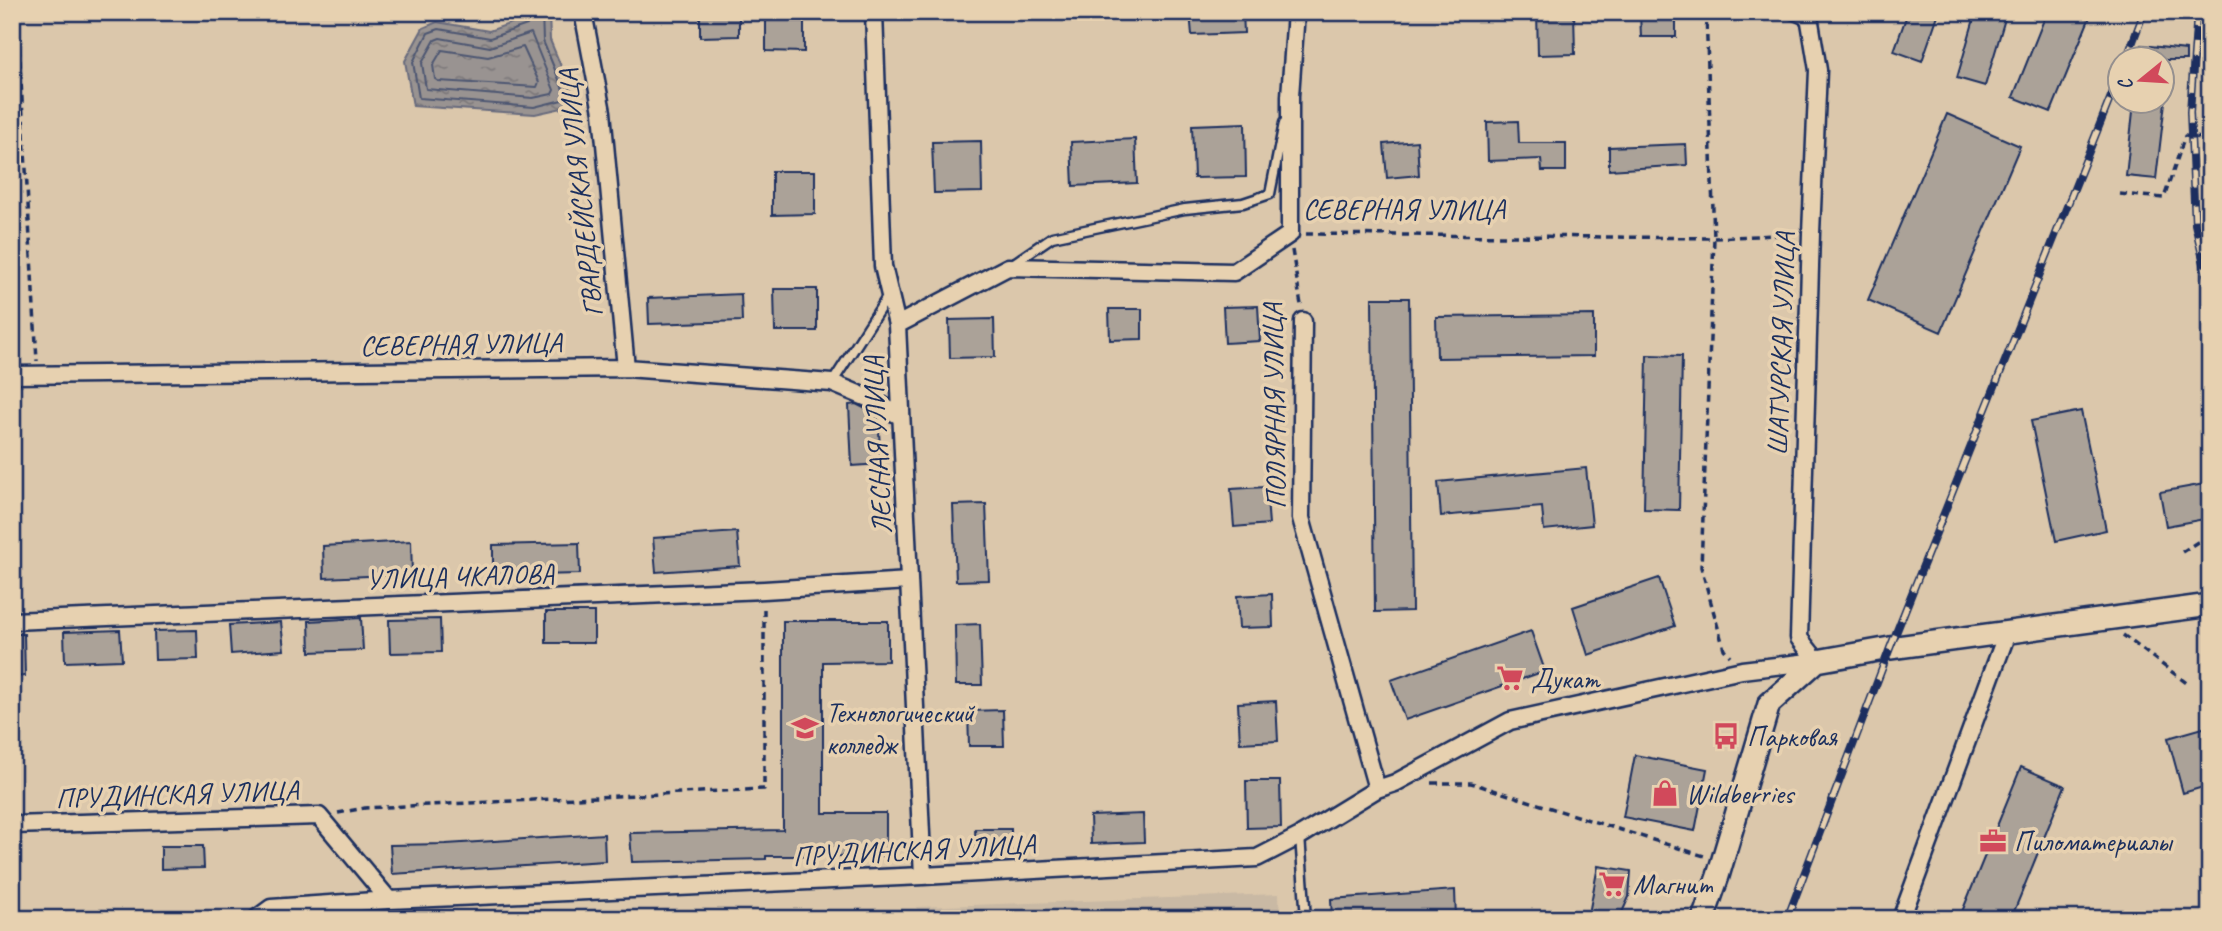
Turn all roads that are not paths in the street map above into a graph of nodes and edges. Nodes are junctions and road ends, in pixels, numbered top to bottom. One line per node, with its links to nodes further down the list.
1 (583, 12): 11 (street, ГВАРДЕЙСКАЯ УЛИЦА)
2 (874, 12): 8 (street, ЛЕСНАЯ УЛИЦА)
3 (1296, 12): 6 (street)
4 (1788, 12): 5 (lane)
5 (1810, 22): 19 (street, ШАТУРСКАЯ УЛИЦА)
6 (1290, 96): 7 (lane); 7 (street, СЕВЕРНАЯ УЛИЦА)
7 (1008, 267): 10 (street, СЕВЕРНАЯ УЛИЦА)
8 (890, 293): 10 (street, ЛЕСНАЯ УЛИЦА); 13 (lane)
9 (1303, 321): 20 (street, ПОЛЯРНАЯ УЛИЦА)
10 (897, 325): 14 (street, ЛЕСНАЯ УЛИЦА)
11 (626, 368): 12 (street, СЕВЕРНАЯ УЛИЦА); 13 (street, СЕВЕРНАЯ УЛИЦА)
12 (12, 375)
13 (832, 383): 14 (street, СЕВЕРНАЯ УЛИЦА)
14 (901, 417): 15 (street, ЛЕСНАЯ УЛИЦА)
15 (909, 581): 17 (street, УЛИЦА ЧКАЛОВА); 23 (street, ЛЕСНАЯ УЛИЦА)
16 (2210, 605): 18 (street)
17 (12, 621)
18 (2007, 633): 19 (street); 28 (street)
19 (1816, 661): 20 (street, ПРУДИНСКАЯ УЛИЦА); 27 (street)
20 (1377, 789): 22 (street, ПРУДИНСКАЯ УЛИЦА)
21 (12, 825): 24 (street, ПРУДИНСКАЯ УЛИЦА)
22 (1300, 836): 23 (street, ПРУДИНСКАЯ УЛИЦА); 26 (lane)
23 (923, 876): 24 (street, ПРУДИНСКАЯ УЛИЦА)
24 (389, 900): 25 (street)
25 (256, 919)
26 (1306, 919)
27 (1703, 919)
28 (1901, 919)

